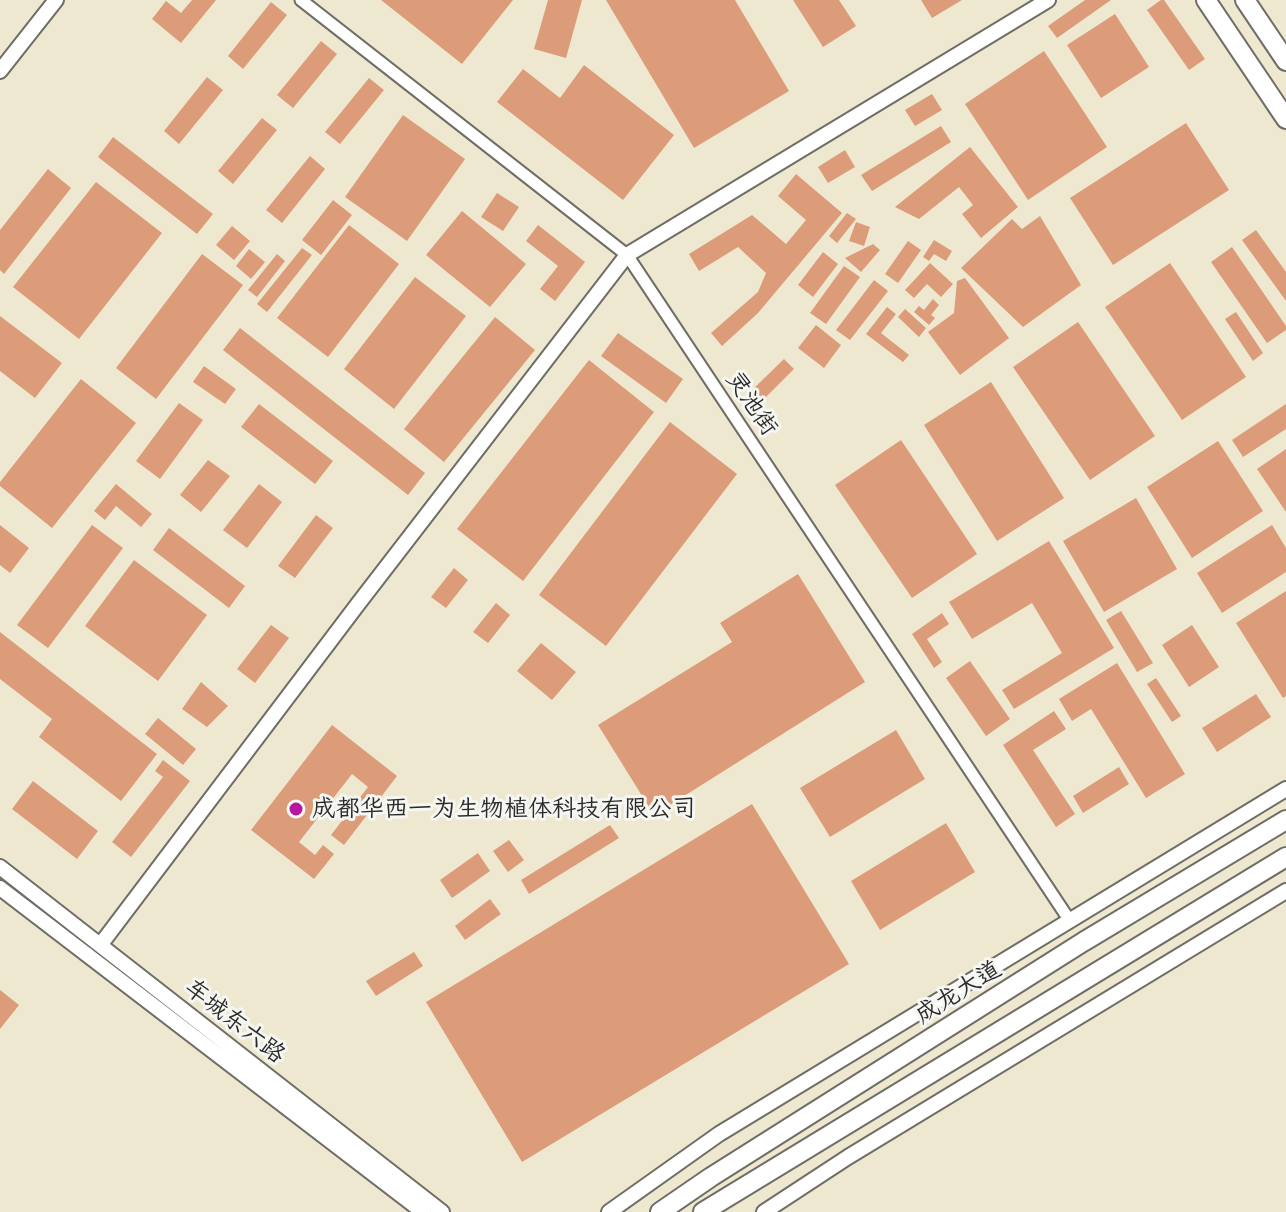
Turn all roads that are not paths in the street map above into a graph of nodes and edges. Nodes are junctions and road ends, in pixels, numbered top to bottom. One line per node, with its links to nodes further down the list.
1 (56, 0): 7 (street)
2 (301, 0): 9 (street, 灵池街)
3 (1048, 0): 9 (street)
4 (1206, 0): 8 (main road)
5 (1245, 0): 6 (main road)
6 (1286, 61)
7 (0, 71)
8 (1286, 119)
9 (627, 255): 16 (street, 灵池街); 17 (street)
10 (1286, 789): 16 (street)
11 (1286, 820): 21 (main road, 成龙大道)
12 (1286, 857): 22 (main road)
13 (0, 867): 17 (street, 车城东六路)
14 (0, 888): 18 (street, 车城东六路)
15 (1286, 891): 23 (street)
16 (1070, 921): 20 (street)
17 (101, 944): 19 (street, 车城东六路)
18 (423, 1212)
19 (442, 1212)
20 (609, 1212)
21 (660, 1212)
22 (703, 1212)
23 (764, 1212)

